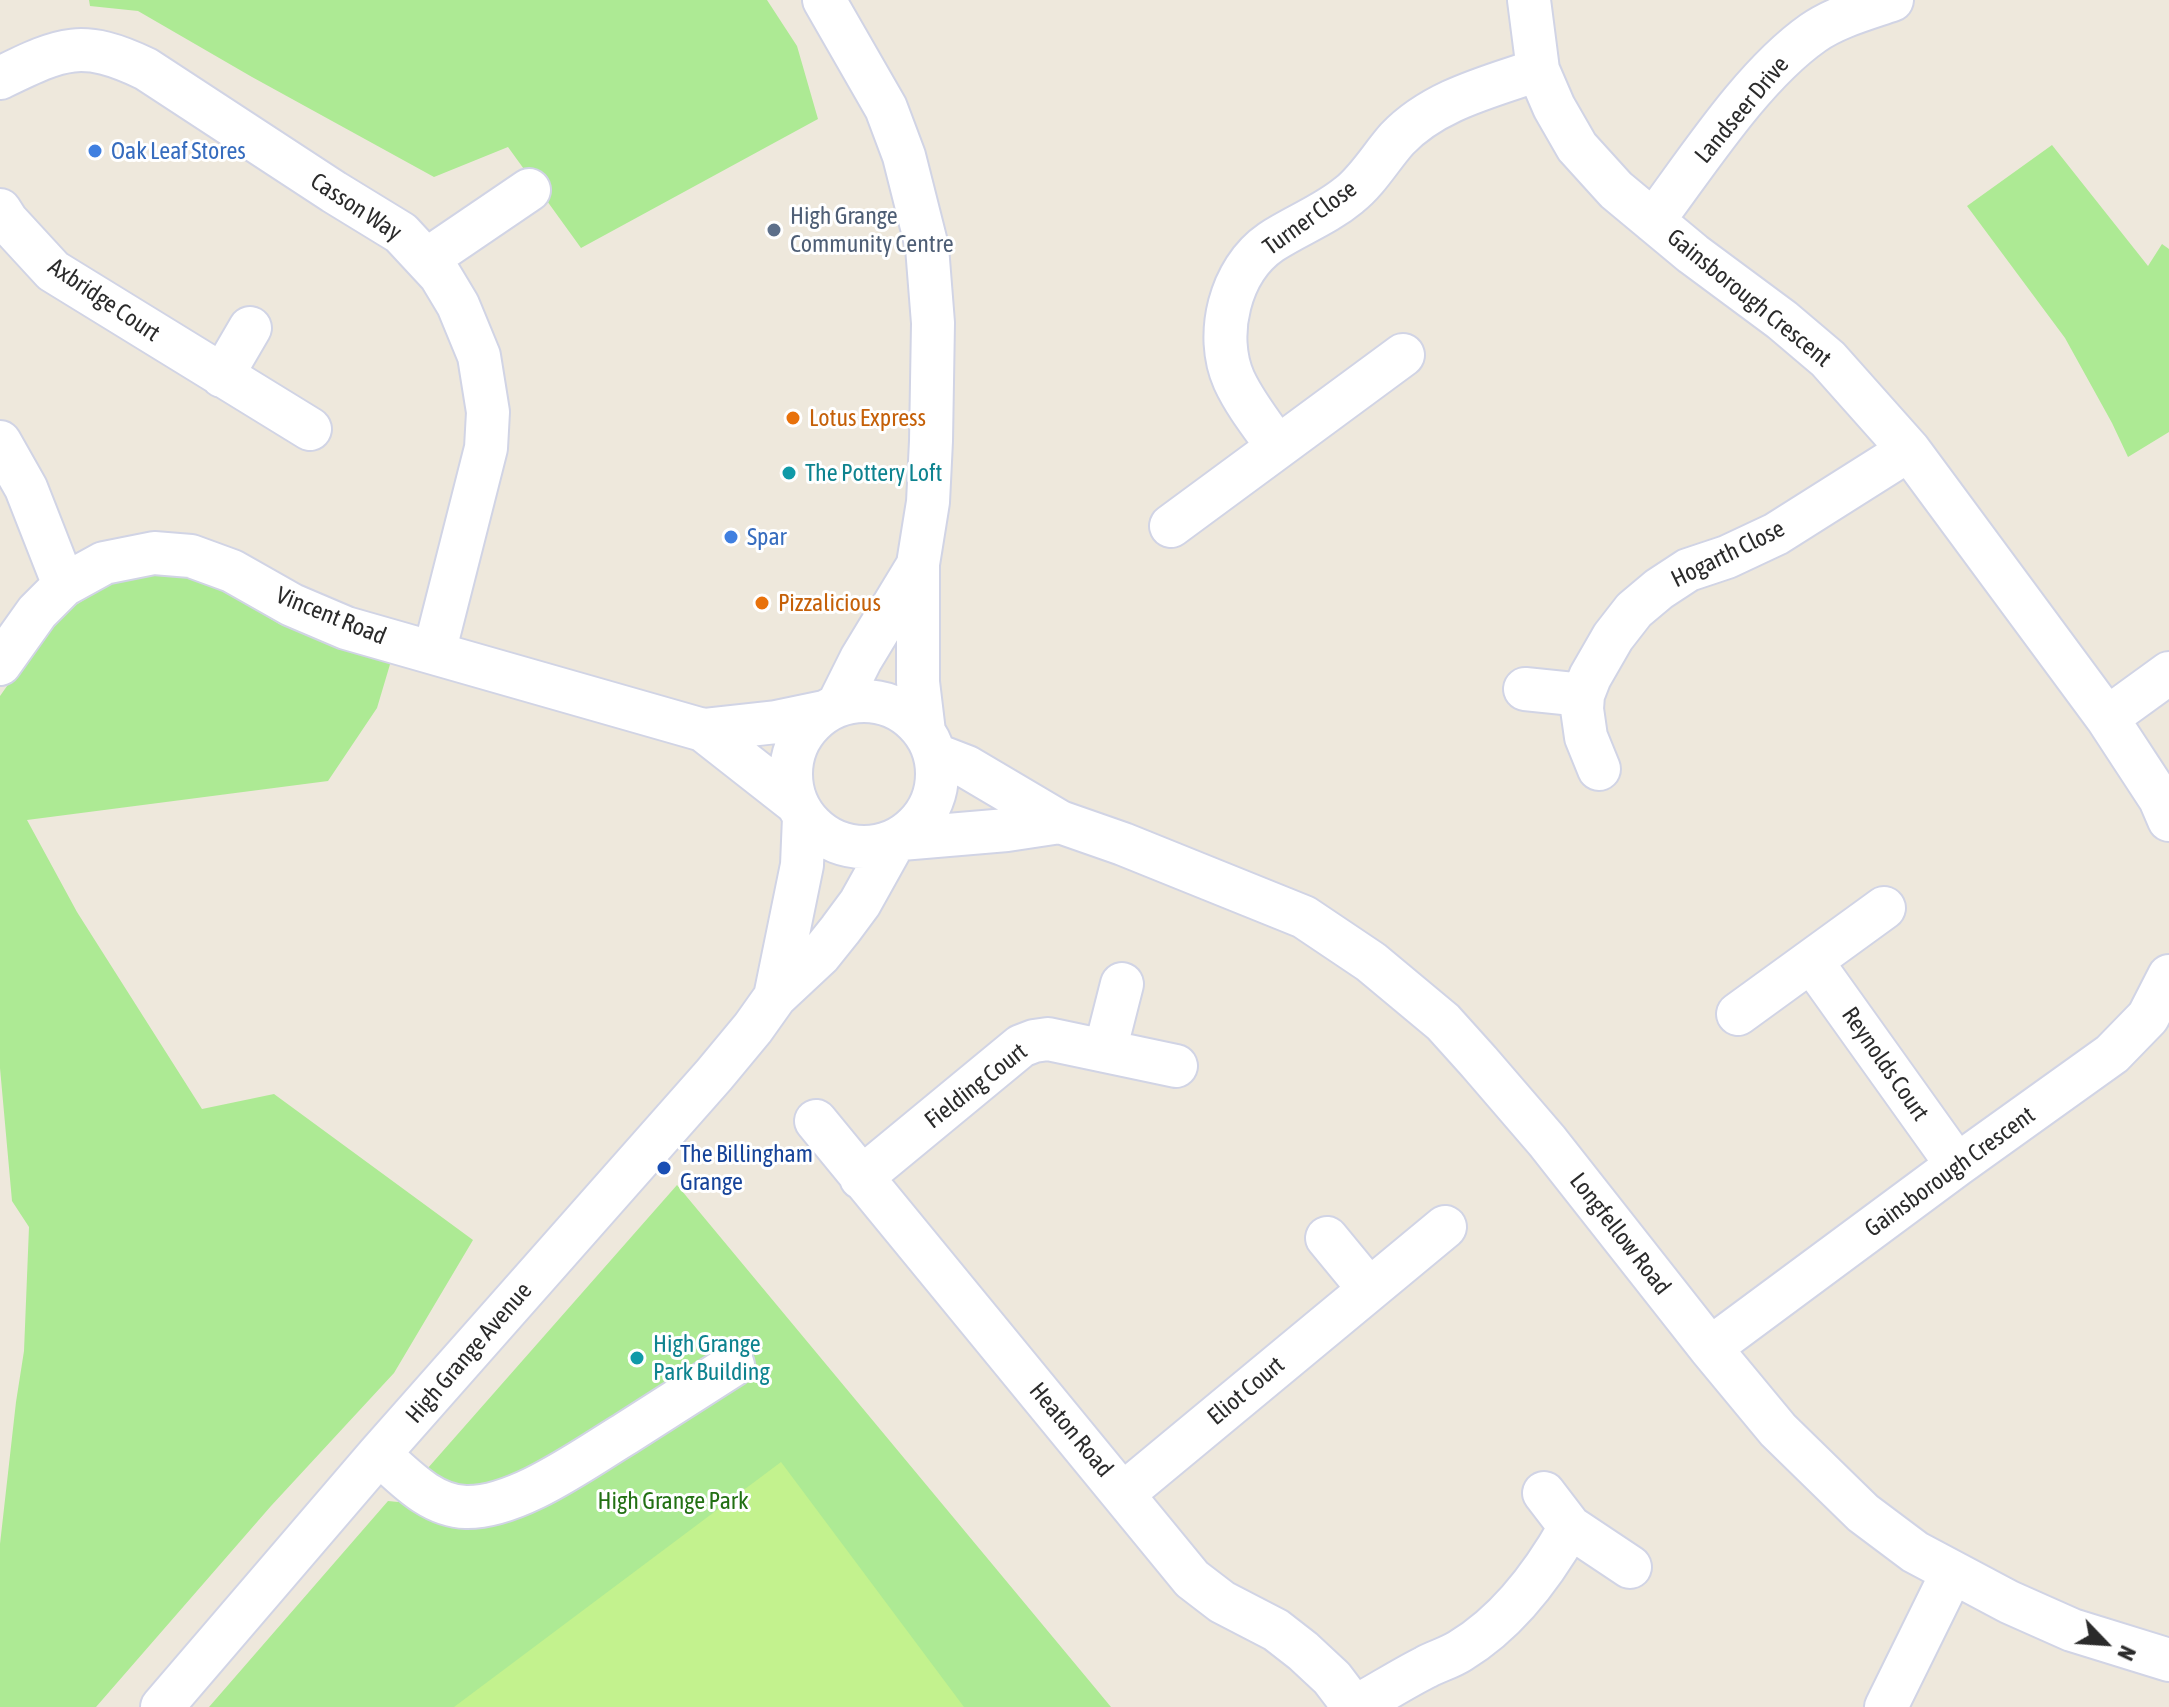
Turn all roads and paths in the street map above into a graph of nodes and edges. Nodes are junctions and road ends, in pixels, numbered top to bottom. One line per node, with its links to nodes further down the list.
1 (824, 0): 18 (street, High Grange Avenue)
2 (1529, 0): 4 (street, Gainsborough Crescent)
3 (1892, 0): 8 (street, Landseer Drive)
4 (1538, 70): 8 (street, Gainsborough Crescent); 15 (street, Turner Close)
5 (0, 78): 9 (street, Casson Way)
6 (529, 190): 9 (street)
7 (0, 210): 12 (street, Axbridge Court)
8 (1653, 221): 16 (street, Gainsborough Crescent)
9 (426, 260): 20 (street, Casson Way)
10 (250, 328): 12 (street)
11 (1403, 355): 15 (street)
12 (222, 376): 13 (street, Axbridge Court)
13 (310, 429)
14 (0, 442): 19 (street)
15 (1277, 446): 17 (street)
16 (1909, 450): 24 (street, Hogarth Close); 26 (street, Gainsborough Crescent)
17 (1171, 526)
18 (918, 564): 25 (street, High Grange Avenue); 28 (street, High Grange Avenue)
19 (64, 585): 20 (street, Vincent Road); 21 (street, Vincent Road)
20 (434, 653): 27 (street, Vincent Road)
21 (0, 664)
22 (2169, 673): 26 (street)
23 (1525, 689): 24 (street)
24 (1583, 695): 29 (street, Hogarth Close)
25 (831, 709): 27 (street, Vincent Road); 28 (street); 30 (street, High Grange Avenue)
26 (2107, 718): 31 (street, Gainsborough Crescent)
27 (703, 730): 30 (street, Vincent Road)
28 (930, 743): 32 (street); 33 (street, High Grange Avenue)
29 (1599, 769)
30 (800, 810): 33 (street); 38 (street, High Grange Avenue)
31 (2169, 820)
32 (1060, 822): 33 (street); 48 (street, Longfellow Road)
33 (897, 840): 38 (street, High Grange Avenue)
34 (1884, 908): 35 (street)
35 (1812, 962): 39 (street); 43 (street, Reynolds Court)
36 (2169, 976): 43 (street, Gainsborough Crescent)
37 (1122, 984): 40 (street)
38 (775, 997): 50 (street, High Grange Avenue)
39 (1738, 1014)
40 (1105, 1051): 41 (street, Fielding Court); 44 (street, Fielding Court)
41 (1176, 1066)
42 (816, 1121): 44 (street, Heaton Road)
43 (1957, 1165): 48 (street, Gainsborough Crescent)
44 (861, 1178): 51 (street, Heaton Road)
45 (1445, 1227): 47 (street, Eliot Court)
46 (1327, 1238): 47 (street)
47 (1369, 1289): 51 (street, Eliot Court)
48 (1710, 1348): 55 (street, Longfellow Road)
49 (733, 1365): 50 (street)
50 (379, 1454): 57 (street, High Grange Avenue)
51 (1124, 1493): 58 (street, Heaton Road)
52 (1544, 1493): 53 (street)
53 (1570, 1527): 54 (street); 58 (street)
54 (1630, 1567)
55 (1952, 1573): 56 (street, Longfellow Road); 59 (street)
56 (2169, 1660)
57 (162, 1707)
58 (1355, 1707)
59 (1886, 1707)

